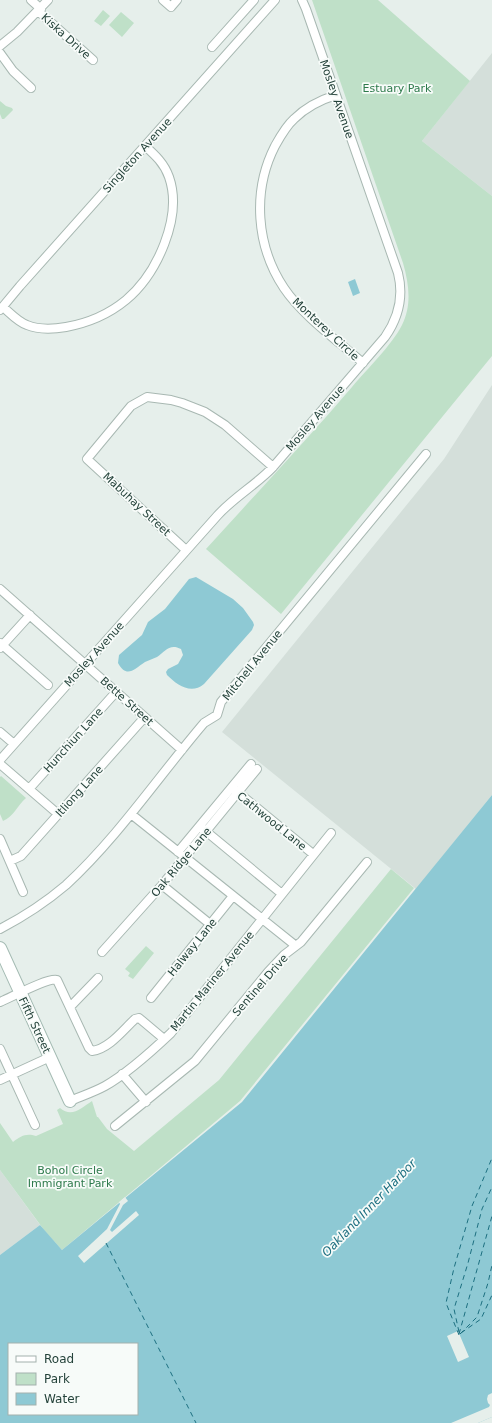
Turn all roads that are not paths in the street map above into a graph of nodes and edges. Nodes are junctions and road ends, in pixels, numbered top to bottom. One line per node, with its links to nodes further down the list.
1 (31, 0): 8 (street, Kiska Drive)
2 (48, 0): 8 (street)
3 (163, 0): 4 (street)
4 (177, 0)
5 (254, 0): 10 (street)
6 (275, 0): 15 (street, Singleton Avenue)
7 (302, 0): 14 (street, Mosley Avenue)
8 (39, 10): 9 (street); 12 (street, Kiska Drive)
9 (0, 46)
10 (212, 47)
11 (0, 52): 13 (street)
12 (93, 60)
13 (31, 88)
14 (336, 95): 17 (street, Mosley Avenue); 17 (street, Monterey Circle)
15 (145, 146): 16 (street, Singleton Avenue); 16 (street)
16 (1, 309)
17 (363, 363): 19 (street, Mosley Avenue)
18 (426, 454): 30 (street, Mitchell Avenue)
19 (273, 467): 20 (street, Mosley Avenue); 20 (street, Mabuhay Street)
20 (186, 550): 24 (street, Mosley Avenue)
21 (0, 589): 22 (street, Bette Street)
22 (30, 615): 23 (street); 24 (street, Bette Street)
23 (1, 646): 25 (street)
24 (85, 664): 26 (street, Bette Street); 29 (street, Mosley Avenue)
25 (48, 685)
26 (116, 692): 27 (street, Bette Street); 34 (street, Hunchiun Lane)
27 (144, 718): 30 (street, Bette Street); 36 (street, Itliong Lane)
28 (0, 732): 29 (street)
29 (14, 744): 31 (street, Mosley Avenue)
30 (182, 750): 37 (street, Mitchell Avenue)
31 (0, 760)
32 (0, 764): 34 (street)
33 (254, 766): 35 (street, Oak Ridge Lane)
34 (29, 789): 36 (street)
35 (234, 790): 38 (street, Oak Ridge Lane); 42 (street, Cathwood Lane)
36 (58, 814): 43 (street, Itliong Lane)
37 (131, 814): 41 (street); 51 (street, Mitchell Avenue)
38 (203, 829): 41 (street, Oak Ridge Lane); 47 (street)
39 (331, 833): 42 (street, Martin Mariner Avenue)
40 (0, 839): 43 (street)
41 (181, 854): 45 (street, Oak Ridge Lane); 48 (street)
42 (313, 854): 47 (street, Martin Mariner Avenue)
43 (10, 861): 46 (street)
44 (367, 862): 52 (street, Sentinel Drive)
45 (162, 885): 50 (street); 54 (street, Oak Ridge Lane)
46 (23, 892)
47 (282, 894): 49 (street, Martin Mariner Avenue)
48 (233, 896): 49 (street); 50 (street, Halway Lane)
49 (262, 919): 52 (street); 60 (street, Martin Mariner Avenue)
50 (210, 924): 57 (street, Halway Lane)
51 (0, 929)
52 (296, 946): 67 (street, Sentinel Drive)
53 (0, 948): 56 (street, Fifth Street)
54 (102, 952)
55 (98, 978): 59 (street)
56 (20, 993): 58 (street); 59 (street); 62 (street, Fifth Street)
57 (151, 998)
58 (0, 1002)
59 (70, 1007): 60 (street)
60 (164, 1039): 64 (street, Martin Mariner Avenue)
61 (0, 1049): 63 (street)
62 (50, 1057): 63 (street); 66 (street, Fifth Street)
63 (12, 1074): 65 (street); 68 (street)
64 (122, 1074): 66 (street, Martin Mariner Avenue); 67 (street)
65 (0, 1080)
66 (70, 1101)
67 (146, 1102): 69 (street, Sentinel Drive)
68 (35, 1125)
69 (115, 1126)

